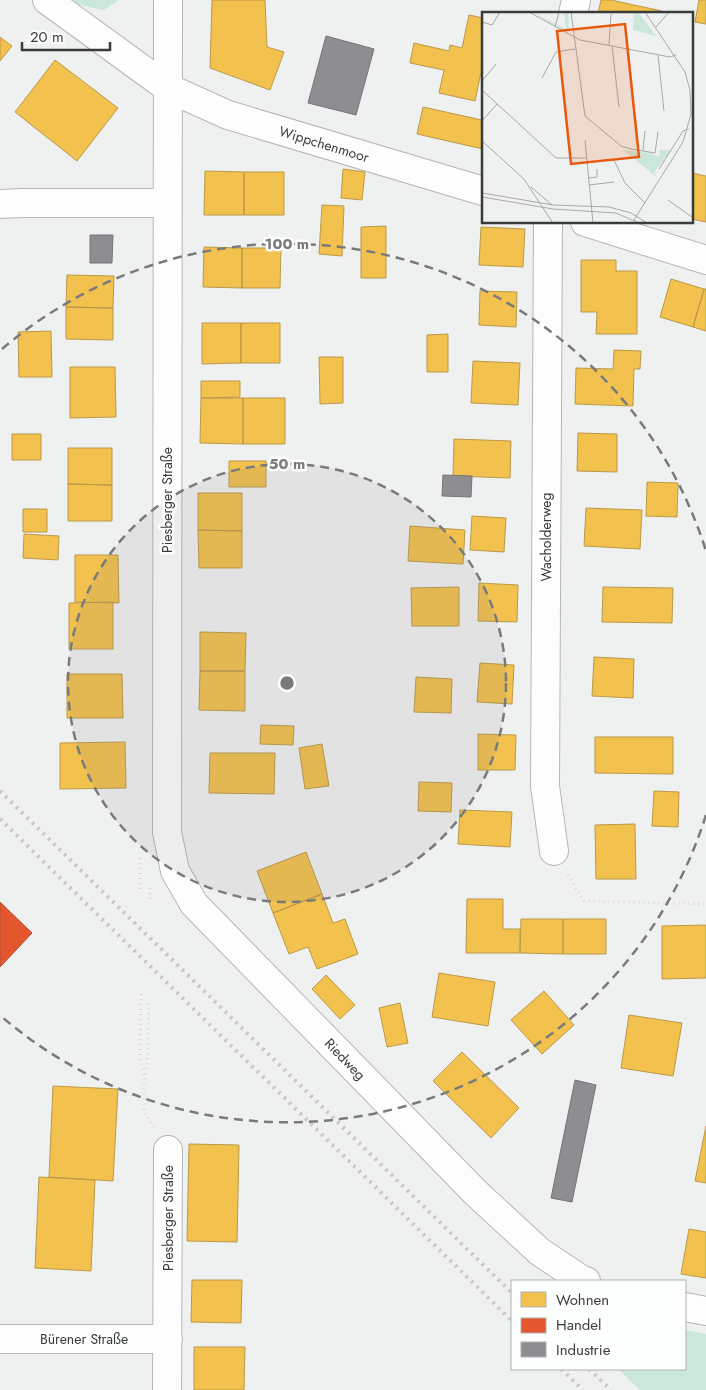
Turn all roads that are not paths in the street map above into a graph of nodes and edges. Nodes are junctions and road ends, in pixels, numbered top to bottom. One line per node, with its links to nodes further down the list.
1 (47, 0): 3 (street, Wippchenmoor)
2 (168, 0): 3 (street, Piesberger Straße)
3 (168, 88): 4 (street, Wippchenmoor); 5 (street, Piesberger Straße)
4 (482, 190)
5 (167, 203): 6 (street); 10 (street, Piesberger Straße)
6 (0, 204)
7 (548, 224): 11 (street, Wacholderweg)
8 (591, 224): 9 (street)
9 (706, 260)
10 (167, 797): 13 (street, Riedweg)
11 (554, 851)
12 (168, 1150): 17 (street, Piesberger Straße)
13 (582, 1280)
14 (686, 1307): 15 (street)
15 (706, 1311)
16 (0, 1339): 17 (street, Bürener Straße)
17 (168, 1339): 18 (street, Piesberger Straße)
18 (168, 1390)

